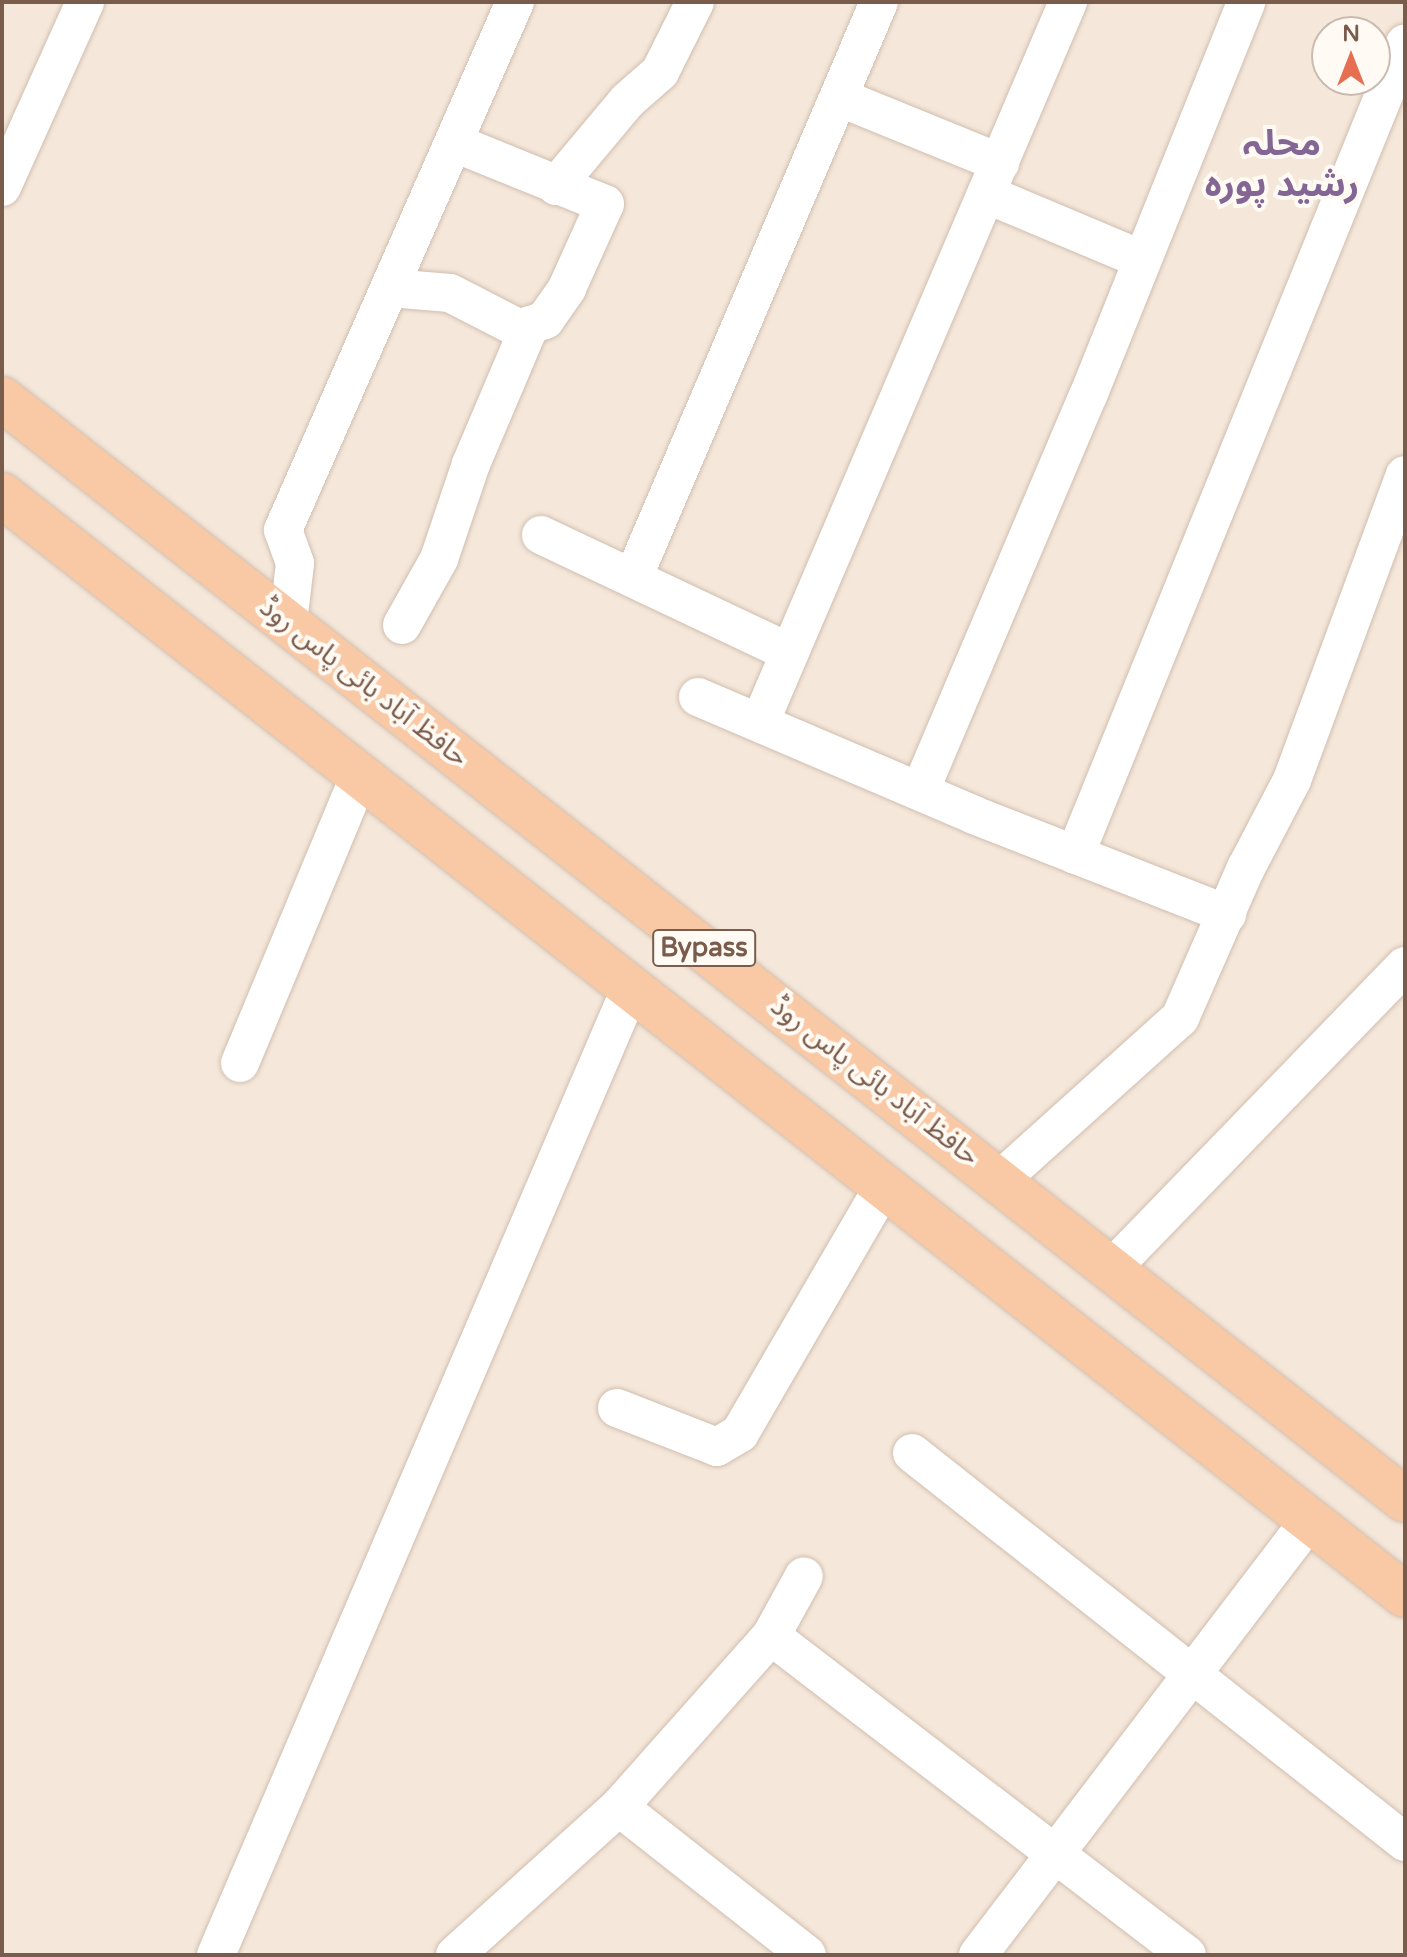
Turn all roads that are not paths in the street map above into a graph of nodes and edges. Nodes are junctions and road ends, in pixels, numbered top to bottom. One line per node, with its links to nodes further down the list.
1 (85, 2): 12 (street)
2 (515, 2): 9 (street)
3 (695, 2): 11 (street)
4 (879, 2): 8 (street)
5 (1068, 2): 10 (street)
6 (1246, 2): 13 (street)
7 (1405, 43): 28 (street)
8 (841, 98): 10 (street); 20 (street)
9 (455, 143): 11 (street); 14 (street)
10 (993, 179): 13 (street); 23 (street)
11 (556, 186): 15 (street)
12 (2, 187)
13 (1141, 259): 27 (street)
14 (390, 288): 15 (street); 21 (street)
15 (530, 325): 22 (street)
16 (2, 399): 21 (highway, حافظ آباد بائی پاس روڈ / Bypass)
17 (1405, 475): 29 (street)
18 (2, 495): 26 (highway, Bypass)
19 (541, 535): 20 (street)
20 (633, 578): 23 (street)
21 (288, 623): 33 (highway, حافظ آباد بائی پاس روڈ / Bypass)
22 (402, 625)
23 (788, 652): 25 (street)
24 (698, 697): 25 (street)
25 (761, 720): 27 (street)
26 (360, 775): 31 (highway, Bypass); 32 (street)
27 (920, 791): 28 (street)
28 (1075, 855): 29 (street)
29 (1227, 914): 33 (street)
30 (1405, 966): 35 (street)
31 (631, 987): 34 (highway, Bypass); 48 (street)
32 (240, 1063)
33 (1001, 1179): 35 (highway, حافظ آباد بائی پاس روڈ / Bypass)
34 (884, 1186): 36 (street); 39 (highway, Bypass)
35 (1113, 1267): 38 (highway, حافظ آباد بائی پاس روڈ / Bypass)
36 (617, 1408)
37 (912, 1453): 43 (street)
38 (1402, 1491)
39 (1309, 1521): 41 (highway, Bypass); 43 (street)
40 (804, 1576): 42 (street)
41 (1405, 1595)
42 (771, 1636): 44 (street); 46 (street)
43 (1193, 1677): 45 (street); 46 (street)
44 (619, 1807): 47 (street); 49 (street)
45 (1405, 1842)
46 (1057, 1853): 50 (street); 51 (street)
47 (471, 1951)
48 (216, 1955)
49 (807, 1955)
50 (978, 1955)
51 (1187, 1955)

